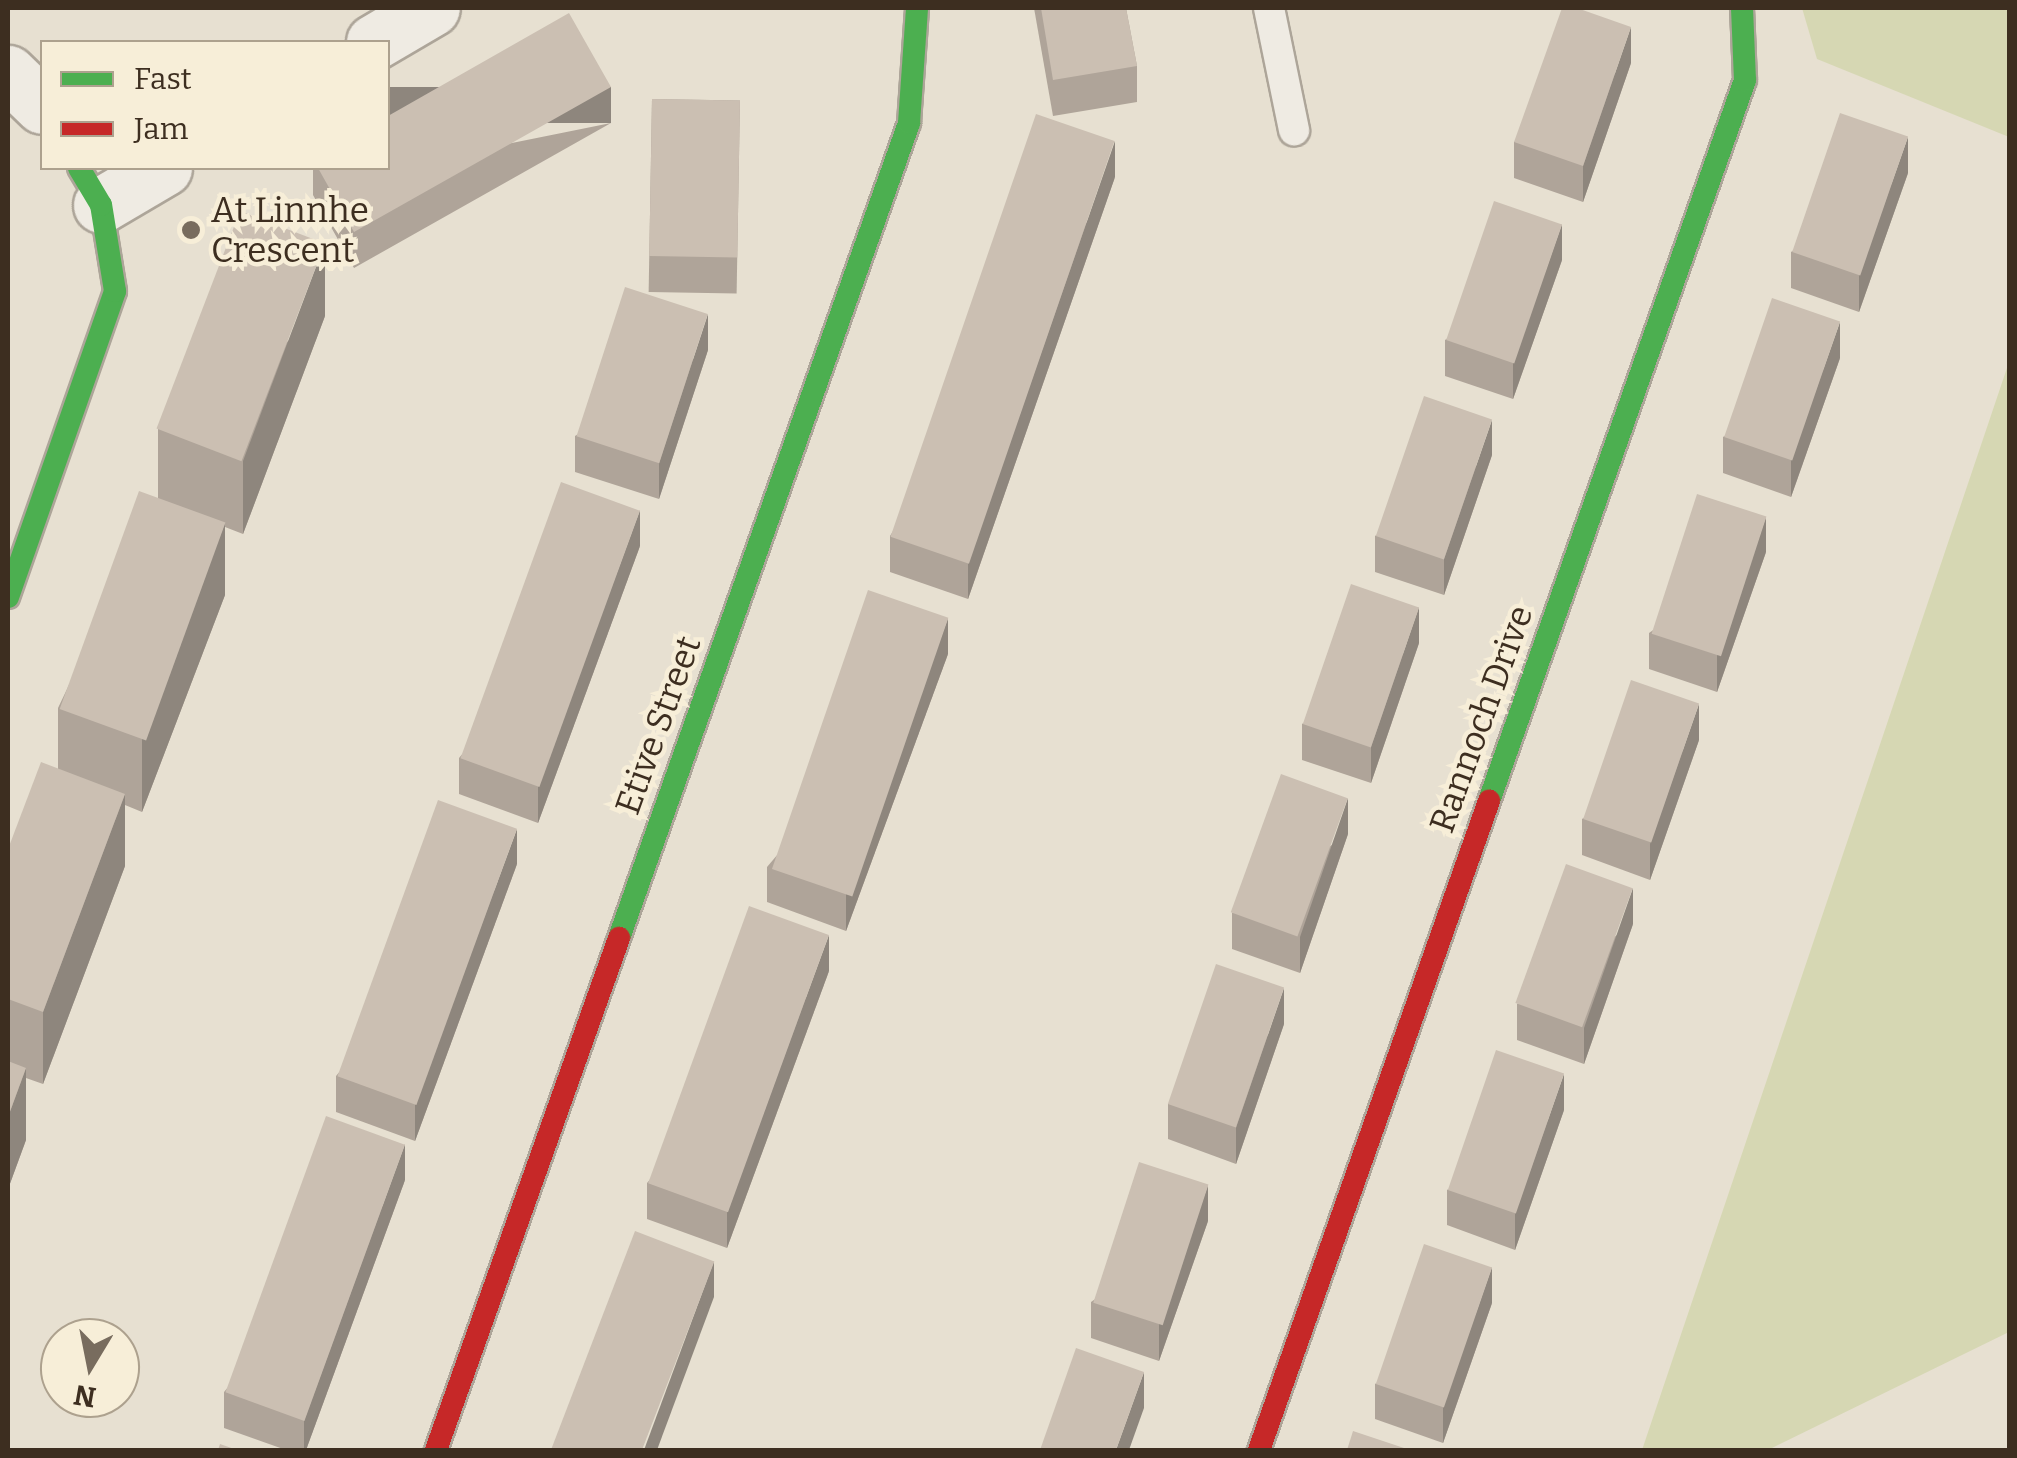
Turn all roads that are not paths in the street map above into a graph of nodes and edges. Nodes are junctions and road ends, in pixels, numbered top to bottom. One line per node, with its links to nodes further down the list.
1 (432, 8): 5 (street)
2 (1269, 8): 8 (lane)
3 (1742, 8): 13 (street, Rannoch Drive)
4 (918, 12): 12 (street, Etive Street)
5 (377, 40)
6 (8, 73): 7 (street)
7 (40, 104)
8 (1294, 130)
9 (156, 170): 10 (street)
10 (90, 186): 11 (street)
11 (8, 597)
12 (436, 1450)
13 (1259, 1450)

